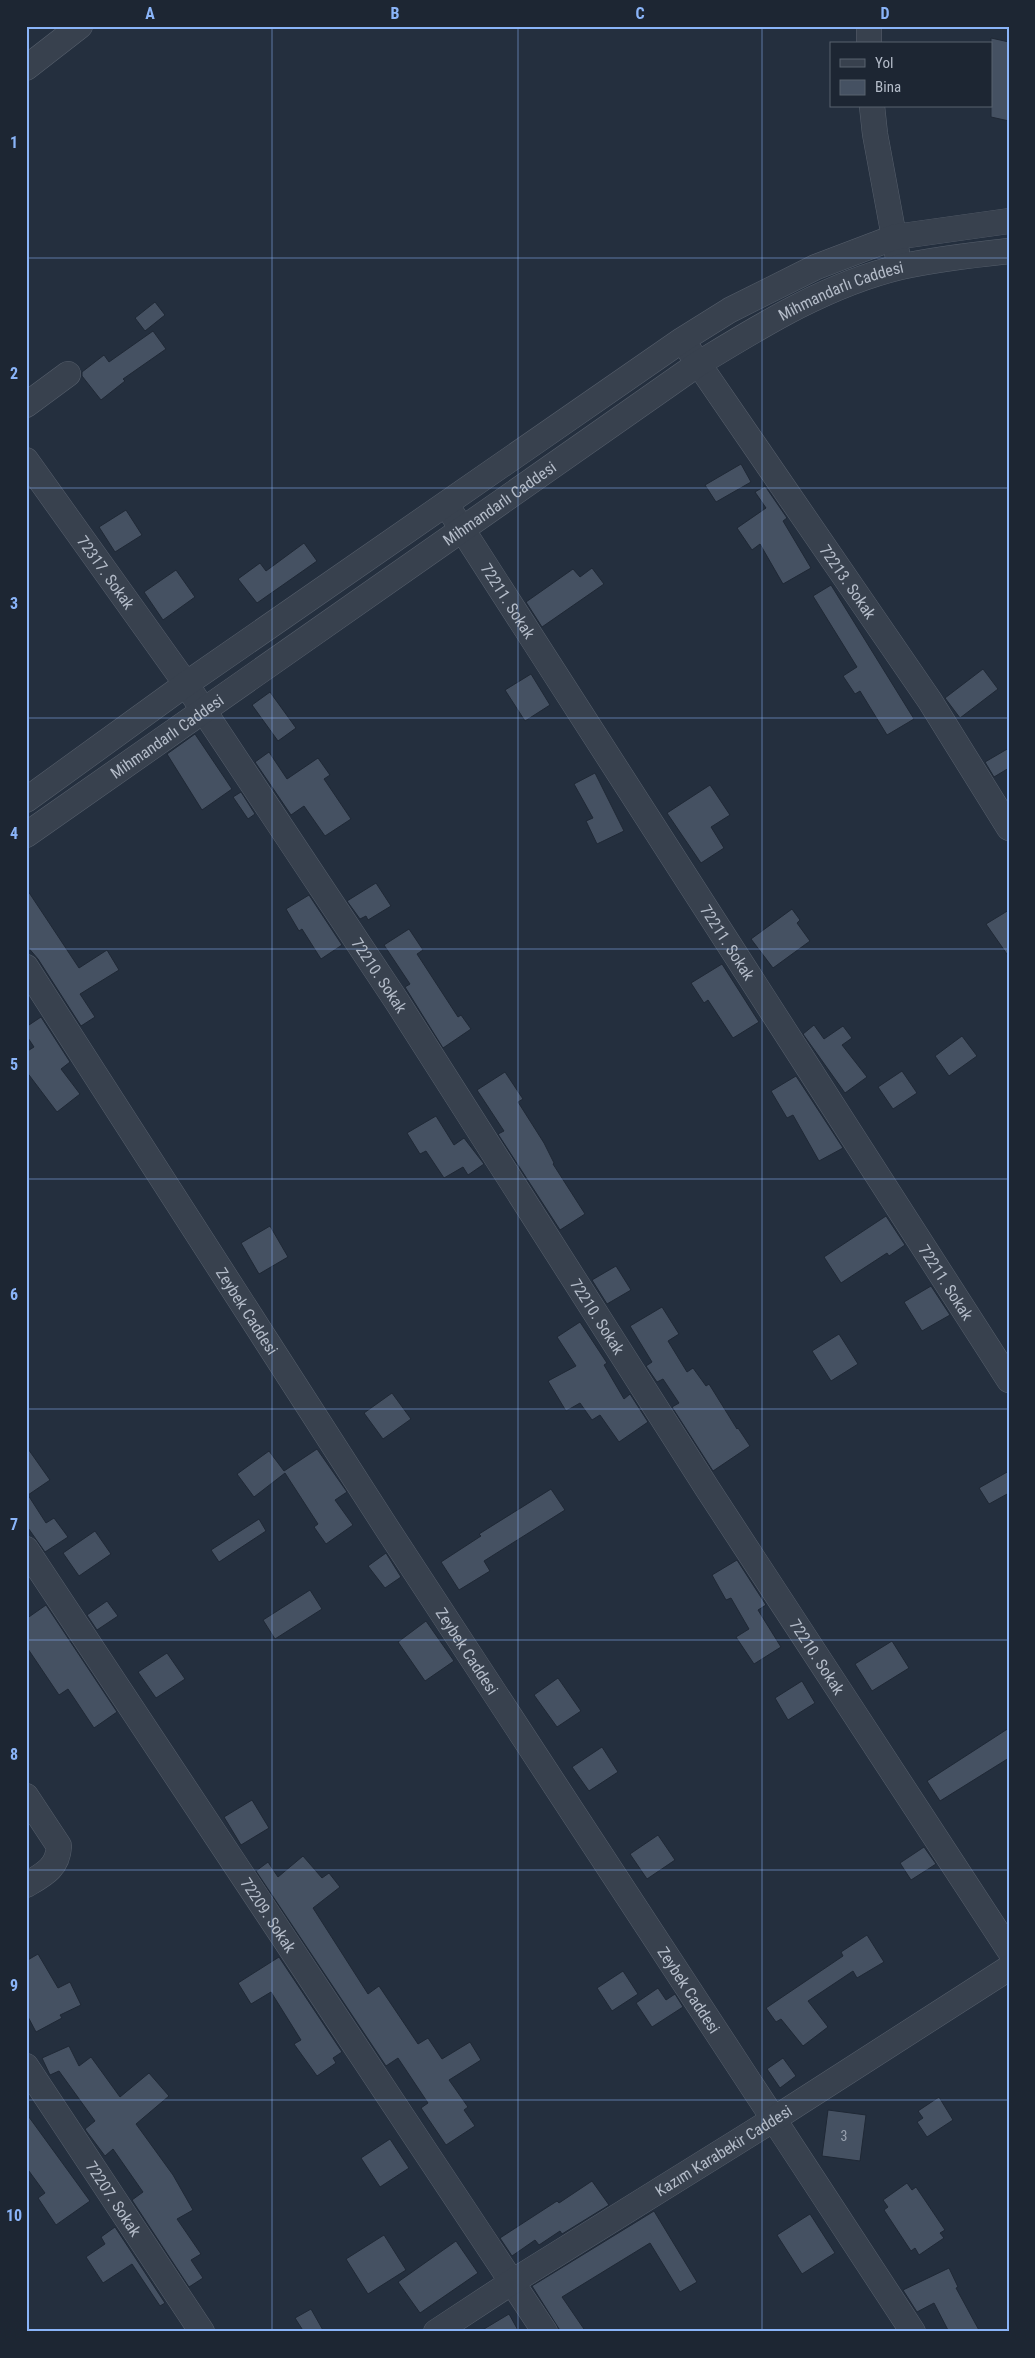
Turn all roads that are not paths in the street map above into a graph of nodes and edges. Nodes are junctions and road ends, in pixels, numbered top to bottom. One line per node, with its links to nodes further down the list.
1 (80, 26): 4 (street)
2 (870, 26): 3 (street)
3 (869, 42)
4 (26, 68)
5 (872, 108): 7 (street)
6 (1009, 221): 7 (street, Mihmandarlı Caddesi)
7 (895, 237): 9 (street); 10 (street, Mihmandarlı Caddesi)
8 (1009, 251): 9 (street, Mihmandarlı Caddesi)
9 (899, 268): 11 (street, Mihmandarlı Caddesi)
10 (682, 340): 11 (street, 72213. Sokak); 15 (street, Mihmandarlı Caddesi)
11 (698, 364): 16 (street, Mihmandarlı Caddesi); 20 (street, 72213. Sokak)
12 (68, 374): 13 (street)
13 (26, 405)
14 (26, 460): 17 (street, 72317. Sokak)
15 (446, 504): 16 (street, 72211. Sokak); 17 (street, Mihmandarlı Caddesi)
16 (462, 528): 18 (street, Mihmandarlı Caddesi); 23 (street, 72211. Sokak)
17 (186, 684): 18 (street, 72210. Sokak); 19 (street, Mihmandarlı Caddesi)
18 (203, 710): 21 (street, Mihmandarlı Caddesi); 27 (street, 72210. Sokak)
19 (26, 800)
20 (1009, 828)
21 (26, 835)
22 (26, 968): 30 (street, Zeybek Caddesi)
23 (1009, 1380)
24 (26, 1548): 31 (street, 72209. Sokak)
25 (26, 1796): 26 (street)
26 (26, 1885)
27 (1009, 1950)
28 (1009, 1968): 30 (street, Kazım Karabekir Caddesi)
29 (26, 2066): 32 (street, 72207. Sokak)
30 (774, 2119): 31 (street, Kazım Karabekir Caddesi); 35 (street, Zeybek Caddesi)
31 (512, 2282): 33 (street, Kazım Karabekir Caddesi); 34 (street, 72209. Sokak)
32 (202, 2332)
33 (436, 2332)
34 (545, 2332)
35 (913, 2332)

